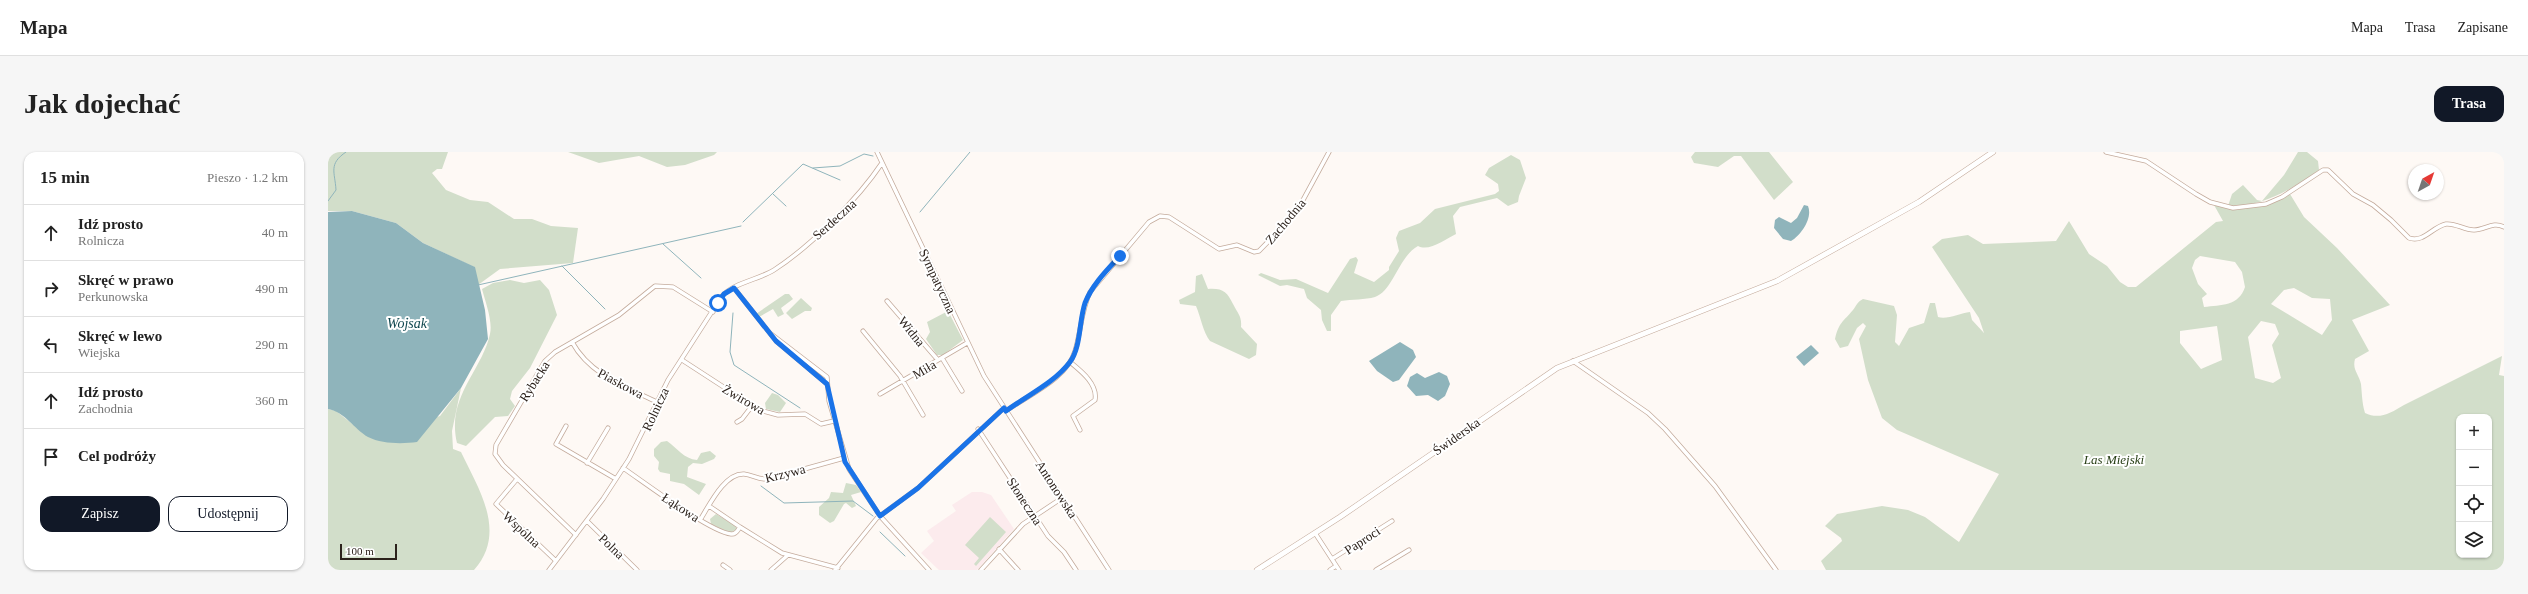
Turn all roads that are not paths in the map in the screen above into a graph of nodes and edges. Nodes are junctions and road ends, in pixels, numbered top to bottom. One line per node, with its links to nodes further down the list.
1 (877, 152): 5 (street, Sympatyczna)
2 (1329, 152): 18 (street, Zachodnia)
3 (1993, 152): 17 (street, Świderska)
4 (2106, 152): 6 (street)
5 (882, 163): 7 (street, Serdeczna); 13 (street, Sympatyczna)
6 (2504, 227)
7 (777, 268): 8 (street, Rolnicza)
8 (734, 288): 10 (street, Rolnicza); 26 (street)
9 (887, 301): 16 (street, Widna)
10 (713, 312): 12 (street, Rybacka); 15 (street, Rolnicza)
11 (862, 331): 19 (street)
12 (572, 342): 22 (street, Piaskowa); 35 (street, Rybacka)
13 (967, 343): 14 (street, Miła); 24 (street, Sympatyczna)
14 (942, 358): 16 (street, Miła); 20 (street)
15 (682, 360): 22 (street, Rolnicza); 23 (street, Żwirowa)
16 (938, 360): 19 (street, Miła)
17 (1573, 361): 45 (street, Świderska); 68 (street)
18 (1070, 362): 24 (street, Zachodnia); 31 (street)
19 (903, 381): 21 (street, Miła); 25 (street)
20 (962, 391)
21 (880, 394)
22 (657, 402): 34 (street, Rolnicza)
23 (752, 406): 26 (street, Żwirowa); 27 (street)
24 (1005, 409): 30 (street, Zachodnia); 37 (street, Antonowska)
25 (923, 415)
26 (834, 421): 32 (street)
27 (737, 422)
28 (566, 426): 33 (street)
29 (608, 428): 33 (street)
30 (978, 429): 39 (street, Słoneczna); 40 (street, Zachodnia)
31 (1080, 430)
32 (844, 458): 38 (street, Krzywa); 40 (street)
33 (587, 463): 36 (street)
34 (623, 468): 36 (street, Rolnicza); 41 (street, Łąkowa)
35 (518, 479): 46 (street, Rybacka); 51 (street, Wspólna)
36 (616, 479): 42 (street, Rolnicza)
37 (1062, 498): 39 (street); 55 (street, Antonowska)
38 (709, 506): 41 (street, Krzywa); 44 (street, Łąkowa)
39 (1034, 515): 47 (street); 63 (street, Słoneczna)
40 (880, 516): 54 (street, Zachodnia); 60 (street)
41 (700, 520): 44 (street, Łąkowa)
42 (587, 521): 46 (street, Rolnicza); 57 (street, Polna)
43 (1392, 521): 50 (street, Paproci)
44 (740, 527): 49 (street, Łąkowa)
45 (1315, 533): 50 (street); 64 (street, Świderska)
46 (576, 535): 51 (street, Rolnicza)
47 (999, 549): 61 (street); 62 (street)
48 (1409, 550): 67 (street)
49 (788, 555): 54 (street, Łąkowa); 59 (street)
50 (1332, 559): 53 (street)
51 (555, 560): 56 (street, Rolnicza)
52 (723, 565): 58 (street)
53 (1336, 566): 65 (street); 66 (street)
54 (837, 569)
55 (1108, 569)
56 (549, 570)
57 (637, 570)
58 (730, 570)
59 (771, 570)
60 (930, 570)
61 (981, 570)
62 (1018, 570)
63 (1076, 570)
64 (1256, 570)
65 (1330, 570)
66 (1338, 570)
67 (1376, 570)
68 (1776, 570)

